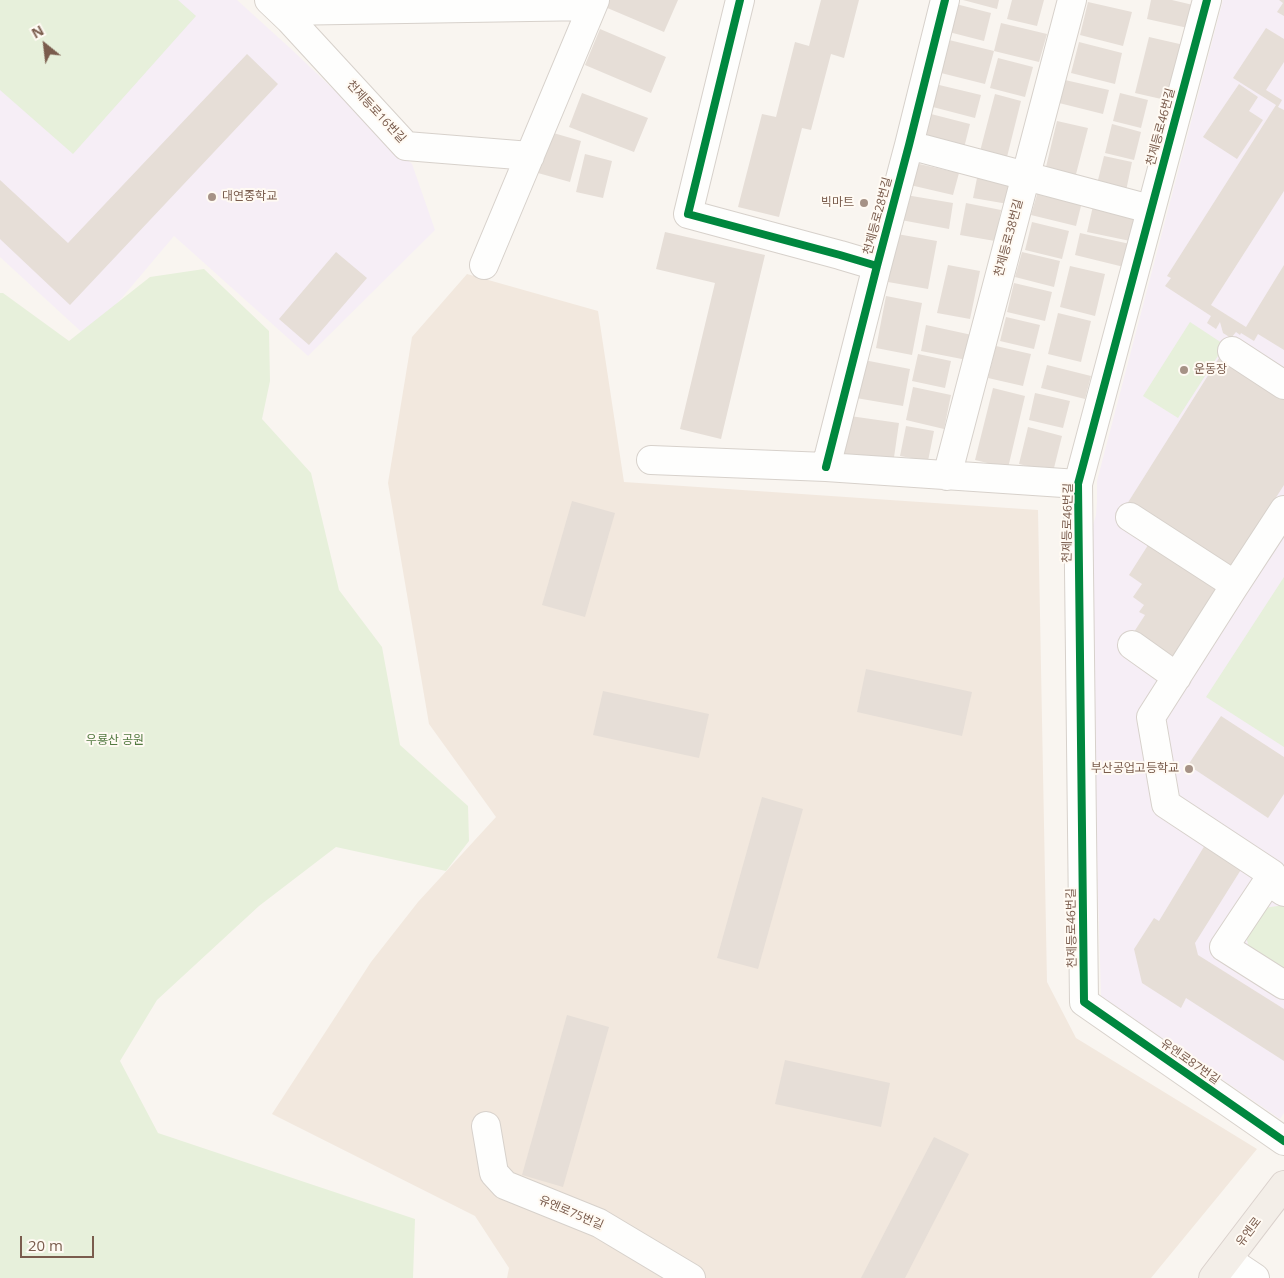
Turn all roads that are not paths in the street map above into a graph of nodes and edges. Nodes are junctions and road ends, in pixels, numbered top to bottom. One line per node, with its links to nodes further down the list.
1 (740, 0): 12 (street)
2 (945, 0): 7 (street, 천제등로28번길)
3 (1072, 0): 9 (street, 천제등로38번길)
4 (1207, 0): 10 (street, 천제등로46번길)
5 (594, 3): 6 (street, 천제등로16번길); 8 (street, 천제등로16번길)
6 (275, 6): 8 (street, 천제등로16번길)
7 (909, 146): 9 (street); 12 (street, 천제등로28번길)
8 (530, 156): 11 (street, 천제등로16번길)
9 (1026, 176): 10 (street); 17 (street, 천제등로38번길)
10 (1150, 209): 18 (street, 천제등로46번길)
11 (484, 265)
12 (877, 266): 16 (street, 천제등로28번길)
13 (1232, 351): 14 (street)
14 (1284, 385)
15 (651, 460): 16 (street)
16 (826, 468): 17 (street)
17 (947, 476): 18 (street)
18 (1078, 484): 26 (street, 천제등로46번길)
19 (1284, 510): 21 (street)
20 (1130, 517): 21 (street)
21 (1235, 585): 23 (street)
22 (1132, 645): 23 (street)
23 (1177, 677): 24 (street)
24 (1276, 887): 25 (street)
25 (1284, 985)
26 (1084, 1002): 28 (street, 유엔로87번길)
27 (486, 1126): 31 (street, 유엔로75번길)
28 (1284, 1141)
29 (1284, 1185): 30 (main road, 유엔로)
30 (1221, 1269): 32 (street)
31 (691, 1278)
32 (1255, 1278)

